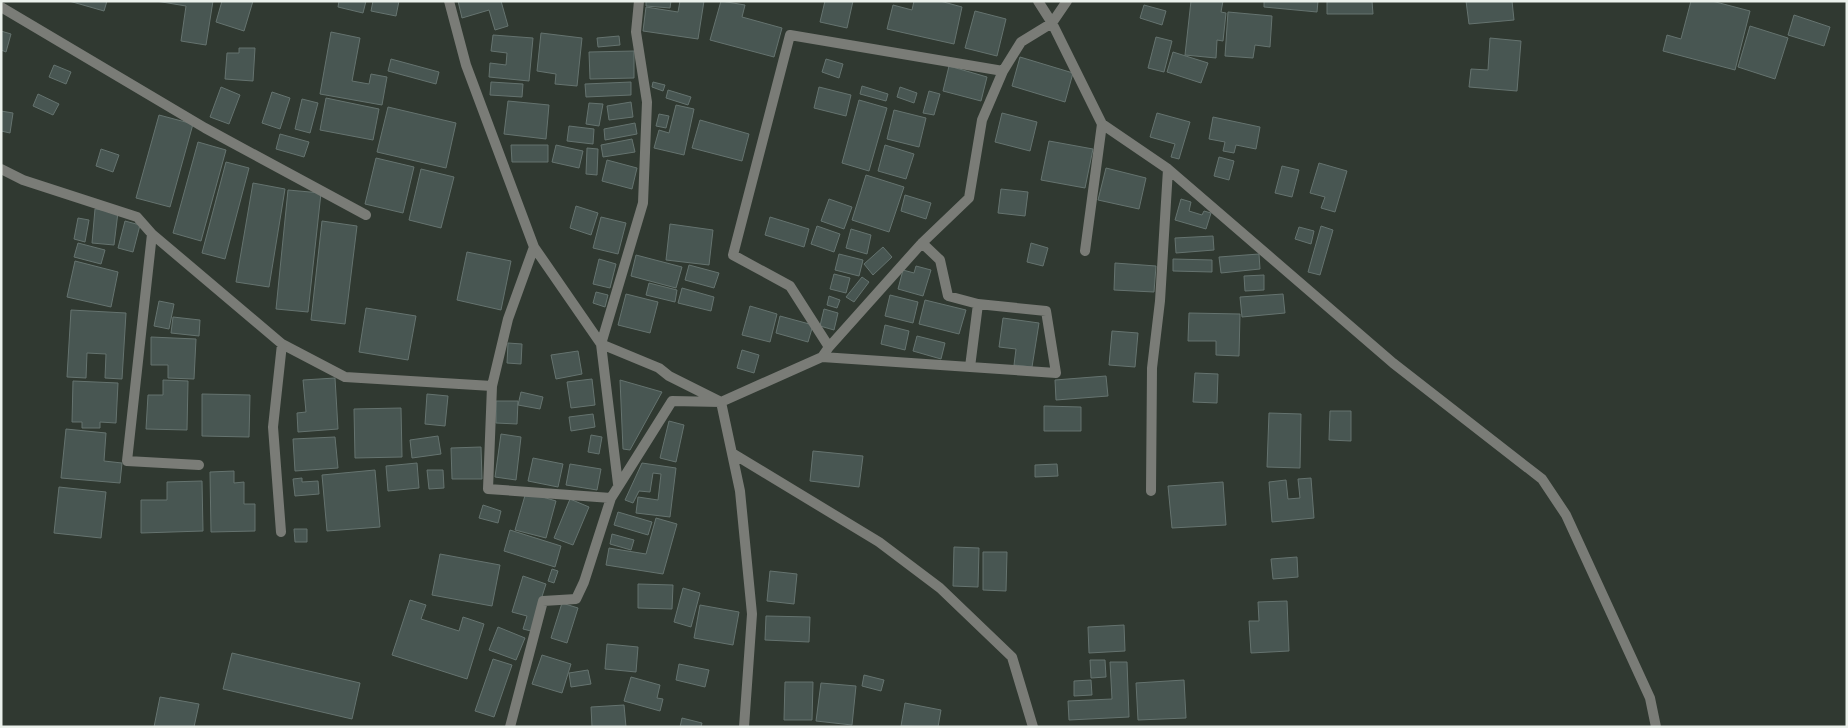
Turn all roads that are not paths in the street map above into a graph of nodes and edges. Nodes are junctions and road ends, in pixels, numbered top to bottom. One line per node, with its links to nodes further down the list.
1 (449, 1): 14 (street)
2 (639, 1): 18 (street)
3 (1038, 1): 6 (street)
4 (1067, 1): 6 (street)
5 (1, 7): 11 (street)
6 (1052, 23): 7 (street); 8 (street)
7 (1003, 71): 13 (street); 19 (street)
8 (1102, 124): 10 (street); 15 (street)
9 (1, 169): 12 (street)
10 (1168, 169): 27 (street); 33 (street)
11 (366, 215)
12 (152, 234): 17 (street); 25 (street)
13 (922, 243): 16 (street); 19 (street)
14 (534, 247): 18 (street); 22 (street)
15 (1085, 251)
16 (978, 304): 21 (street); 21 (street)
17 (282, 344): 22 (street); 29 (street)
18 (601, 344): 23 (street); 26 (street)
19 (829, 347): 20 (street)
20 (822, 357): 21 (street); 23 (street)
21 (970, 367)
22 (492, 386): 28 (street)
23 (721, 402): 24 (street); 26 (street)
24 (732, 453): 31 (street); 32 (street)
25 (199, 465)
26 (618, 484): 28 (street)
27 (1151, 491)
28 (611, 498): 30 (street)
29 (281, 532)
30 (510, 727)
31 (744, 727)
32 (1033, 727)
33 (1656, 727)

